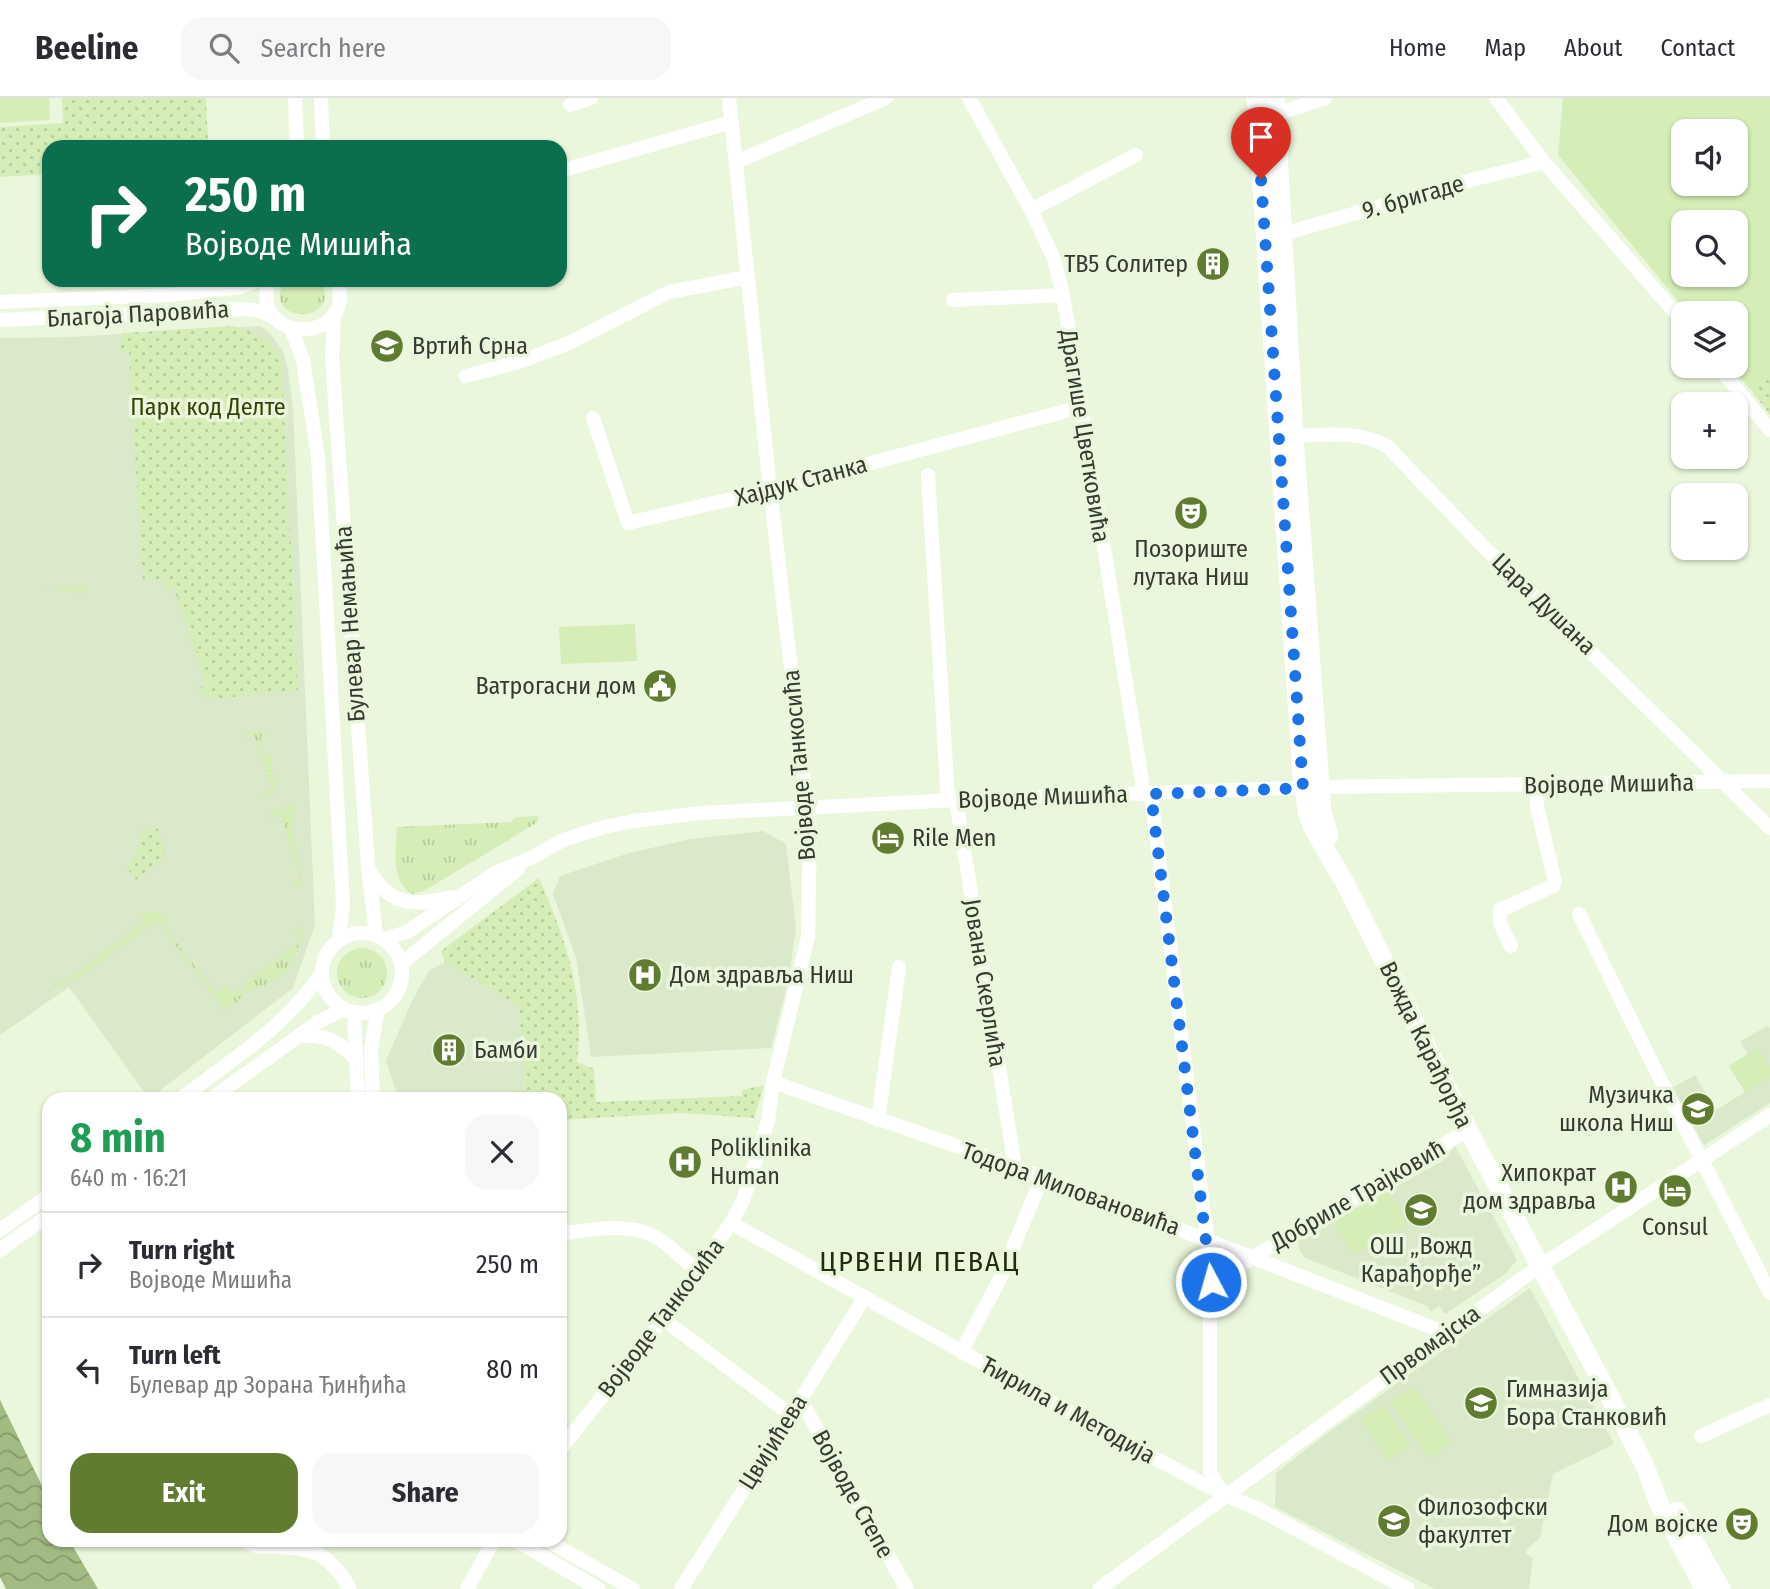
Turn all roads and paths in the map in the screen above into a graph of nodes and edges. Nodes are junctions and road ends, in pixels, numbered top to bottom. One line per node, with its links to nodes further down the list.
1 (295, 98): 13 (street)
2 (321, 98): 14 (street)
3 (591, 98): 10 (street)
4 (729, 98): 12 (street, Војводе Танкосића)
5 (886, 98): 16 (street)
6 (970, 98): 19 (street, Драгише Цветковића)
7 (1256, 98): 44 (main road)
8 (1325, 98): 11 (street)
9 (1496, 98): 17 (street)
10 (570, 105)
11 (1276, 106): 20 (main road)
12 (732, 122): 16 (street, Војводе Танкосића); 18 (street)
13 (297, 140)
14 (323, 140)
15 (1136, 155): 19 (street)
16 (736, 162): 21 (street, Војводе Танкосића)
17 (1544, 162): 20 (street, 9. бригаде); 28 (street)
18 (567, 169)
19 (1031, 209): 25 (street, Драгише Цветковића)
20 (1283, 234): 38 (main road)
21 (748, 277): 33 (street); 40 (street, Војводе Танкосића)
22 (241, 287): 27 (street, Благоја Паровића)
23 (268, 287): 30 (street)
24 (338, 287): 29 (street, Булевар Немањића)
25 (1063, 295): 26 (street); 35 (street, Драгише Цветковића)
26 (953, 300)
27 (0, 302)
28 (1671, 308)
29 (334, 314): 32 (street); 50 (street, Булевар Немањића)
30 (275, 318): 31 (street, Благоја Паровића); 32 (street, Благоја Паровића)
31 (0, 320)
32 (291, 328): 54 (street, Булевар Немањића)
33 (466, 376)
34 (1728, 378): 37 (street)
35 (1081, 407): 40 (street, Хајдук Станка); 45 (street, Драгише Цветковића)
36 (593, 418): 40 (street, Хајдук Станка)
37 (1770, 430)
38 (1294, 436): 42 (street, Цара Душана); 44 (main road)
39 (928, 475): 46 (street, Јована Скерлића)
40 (770, 490): 47 (street, Војводе Танкосића)
41 (1770, 781): 42 (street, Војводе Мишића)
42 (1725, 783): 43 (street, Војводе Мишића); 48 (street, Цара Душана)
43 (1538, 785): 44 (street, Војводе Мишића); 55 (street)
44 (1312, 788): 45 (street, Војводе Мишића); 70 (main road, Вожда Карађорђа)
45 (1148, 794): 46 (street, Војводе Мишића); 79 (street, Драгише Цветковића)
46 (952, 800): 47 (street, Војводе Мишића); 72 (street, Јована Скерлића)
47 (807, 806): 49 (street, Војводе Мишића); 63 (street, Војводе Танкосића)
48 (1770, 828)
49 (533, 857): 51 (street, Војводе Мишића); 56 (street, Војводе Мишића)
50 (368, 866): 51 (street); 53 (street, Булевар Немањића)
51 (463, 894): 53 (street, Војводе Мишића)
52 (1579, 914): 71 (street)
53 (380, 937): 54 (street); 56 (street)
54 (339, 939): 58 (street)
55 (1511, 946)
56 (401, 964): 59 (street)
57 (899, 967): 69 (street)
58 (321, 974): 60 (street); 64 (street)
59 (379, 1009): 60 (street); 67 (street)
60 (349, 1011): 61 (street); 62 (street)
61 (297, 1036): 62 (street); 65 (street)
62 (356, 1060): 66 (street)
63 (773, 1082): 69 (street, Тодора Миловановића); 76 (street, Војводе Танкосића)
64 (189, 1092)
65 (221, 1092)
66 (358, 1092)
67 (373, 1092)
68 (1770, 1115): 71 (street, Првомајска)
69 (878, 1120): 72 (street, Тодора Миловановића)
70 (1468, 1130): 81 (street, Добриле Трајковић); 82 (main road, Вожда Карађорђа)
71 (1702, 1158): 82 (street, Првомајска); 85 (street)
72 (1015, 1167): 73 (street, Тодора Миловановића)
73 (1042, 1178): 79 (street, Тодора Миловановића); 89 (street)
74 (42, 1200): 77 (street)
75 (42, 1220): 80 (street)
76 (731, 1223): 83 (street, Војводе Танкосића); 86 (street, Ћирила и Методија)
77 (0, 1230)
78 (567, 1233): 83 (street)
79 (1207, 1238): 81 (street, Тодора Миловановића); 84 (street, Драгише Цветковића)
80 (0, 1250)
81 (1251, 1258): 84 (street, Добриле Трајковић); 88 (street, Тодора Миловановића)
82 (1540, 1266): 88 (street, Првомајска); 95 (main road, Вожда Карађорђа)
83 (698, 1271): 87 (street, Војводе Танкосића)
84 (1211, 1282): 96 (street, Драгише Цветковића)
85 (1770, 1293)
86 (865, 1297): 89 (street, Ћирила и Методија); 90 (street, Цвијићева)
87 (663, 1320): 92 (street, Војводе Степе); 94 (street, Војводе Танкосића)
88 (1446, 1333): 96 (street, Првомајска)
89 (961, 1352): 96 (street, Ћирила и Методија)
90 (800, 1399): 92 (street, Цвијићева); 108 (street, Војводе Степе)
91 (1770, 1405): 93 (street)
92 (790, 1414): 107 (street, Цвијићева)
93 (1702, 1436)
94 (567, 1441)
95 (1645, 1466): 111 (main road, Вожда Карађорђа); 112 (main road, Вожда Карађорђа)
96 (1227, 1496): 109 (street, Првомајска); 110 (street, Ћирила и Методија)
97 (253, 1547): 98 (street)
98 (298, 1547)
99 (298, 1547): 103 (street)
100 (490, 1547): 104 (street)
101 (527, 1547): 105 (street)
102 (558, 1547): 106 (street)
103 (350, 1589)
104 (467, 1589)
105 (599, 1589)
106 (633, 1589)
107 (681, 1589)
108 (907, 1589)
109 (1099, 1589)
110 (1408, 1589)
111 (1705, 1589)
112 (1721, 1589)

